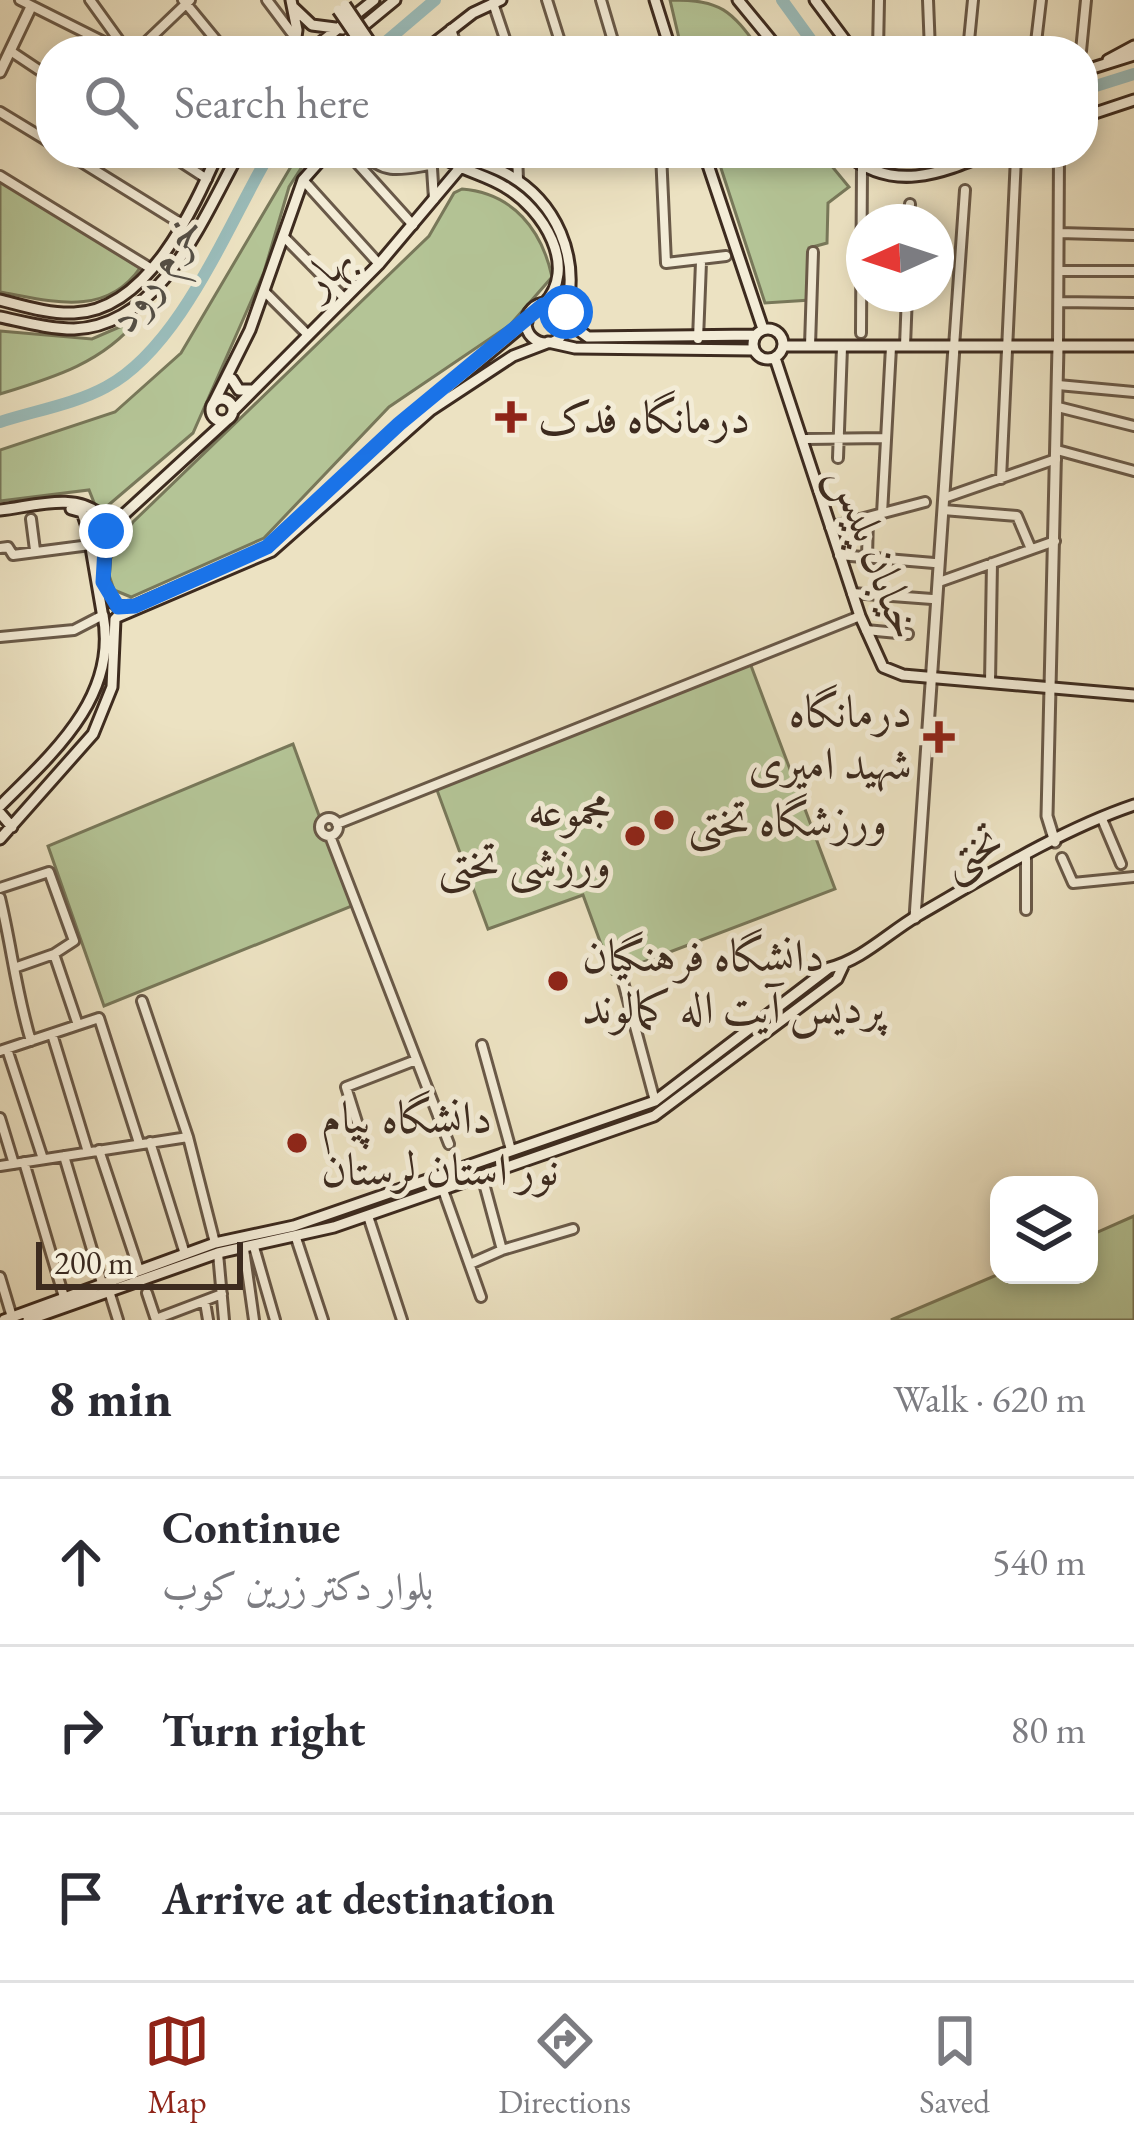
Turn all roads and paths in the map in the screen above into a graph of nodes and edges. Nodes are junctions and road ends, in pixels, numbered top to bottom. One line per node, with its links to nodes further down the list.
1 (20, 0): 21 (street)
2 (90, 0): 26 (street)
3 (267, 0): 29 (street)
4 (395, 0): 32 (main road)
5 (547, 0): 38 (street)
6 (601, 0): 39 (street)
7 (655, 0): 40 (main road)
8 (738, 0): 41 (main road)
9 (815, 0): 22 (main road)
10 (825, 0): 22 (main road)
11 (879, 0): 43 (street)
12 (928, 0): 44 (street)
13 (973, 0): 45 (street)
14 (1041, 0): 46 (street)
15 (1086, 0): 47 (street)
16 (186, 1): 27 (street); 28 (street)
17 (496, 1): 23 (main road); 37 (street)
18 (292, 3): 24 (main road); 30 (main road)
19 (369, 3): 24 (main road)
20 (339, 4): 33 (main road, bridge); 34 (main road, bridge)
21 (30, 9): 25 (street); 49 (main road)
22 (824, 13): 42 (main road)
23 (451, 28): 35 (main road); 36 (street)
24 (343, 29): 31 (main road)
25 (90, 36)
26 (114, 36)
27 (152, 36)
28 (213, 36)
29 (290, 36)
30 (295, 36)
31 (332, 36)
32 (351, 36)
33 (357, 36)
34 (364, 36)
35 (442, 36)
36 (453, 36)
37 (505, 36)
38 (558, 36)
39 (612, 36)
40 (666, 36)
41 (768, 36)
42 (842, 36)
43 (878, 36)
44 (929, 36)
45 (969, 36)
46 (1037, 36)
47 (1083, 36)
48 (1134, 50): 50 (main road)
49 (12, 52): 51 (street); 52 (main road)
50 (1098, 66)
51 (36, 68)
52 (0, 72)
53 (1134, 100): 55 (main road)
54 (1134, 109): 55 (main road)
55 (1105, 110): 57 (main road)
56 (0, 112): 58 (street)
57 (1098, 112)
58 (36, 134)
59 (91, 168): 84 (street)
60 (190, 168): 80 (street)
61 (211, 168): 80 (main road)
62 (229, 168): 104 (main road)
63 (312, 168): 78 (main road)
64 (361, 168): 85 (street)
65 (382, 168): 66 (street)
66 (415, 168)
67 (430, 168): 83 (street)
68 (488, 168): 81 (main road)
69 (518, 168): 81 (street)
70 (662, 168): 91 (street)
71 (709, 168): 106 (main road)
72 (862, 168): 107 (street)
73 (866, 168): 74 (main road)
74 (951, 168)
75 (1016, 168): 120 (street)
76 (1059, 168): 86 (street)
77 (459, 169): 83 (main road, بهار); 101 (main road)
78 (307, 175): 88 (main road); 92 (street)
79 (0, 176): 93 (street)
80 (207, 179): 84 (main road)
81 (519, 182): 103 (main road)
82 (965, 190): 119 (street)
83 (434, 202): 85 (main road, بهار)
84 (181, 223): 93 (main road)
85 (413, 226): 92 (main road, بهار)
86 (1059, 233): 87 (street); 95 (street)
87 (1134, 235)
88 (283, 236): 96 (main road); 97 (street)
89 (813, 253): 113 (street)
90 (726, 256): 91 (street)
91 (701, 262): 109 (street)
92 (379, 264): 97 (main road, بهار)
93 (150, 268): 98 (main road)
94 (1134, 271): 95 (street)
95 (1059, 272): 99 (street)
96 (266, 292): 108 (street); 124 (main road)
97 (345, 299): 108 (main road, بهار)
98 (0, 300)
99 (1058, 302): 100 (street); 114 (street)
100 (1134, 303)
101 (543, 305): 103 (main road); 105 (main road)
102 (906, 312): 118 (street)
103 (566, 316): 109 (main road); 111 (main road)
104 (0, 317)
105 (527, 322): 110 (main road); 111 (main road)
106 (759, 332): 109 (main road); 112 (main road); 121 (main road)
107 (861, 333)
108 (307, 334): 126 (main road, بهار)
109 (698, 340)
110 (498, 341): 122 (main road); 163 (main road)
111 (548, 342): 121 (main road); 122 (main road)
112 (783, 346): 113 (main road); 123 (main road)
113 (810, 346): 116 (main road)
114 (1058, 346): 115 (main road); 120 (main road); 125 (main road)
115 (1134, 346)
116 (842, 347): 117 (main road); 134 (street)
117 (891, 347): 118 (main road); 132 (street)
118 (905, 347): 119 (main road)
119 (954, 347): 120 (main road); 142 (main road)
120 (1008, 347): 139 (street)
121 (754, 350): 123 (main road)
122 (513, 356): 163 (main road)
123 (775, 358): 148 (main road, خیابان پلیس)
124 (232, 372): 126 (main road); 128 (main road); 130 (main road)
125 (1058, 385): 127 (street); 129 (main road)
126 (251, 390): 130 (main road, بهار)
127 (1134, 392)
128 (212, 407): 130 (main road); 130 (main road); 135 (main road)
129 (1058, 407): 131 (street); 136 (main road)
130 (230, 412): 135 (main road, بهار)
131 (1134, 426)
132 (886, 438): 134 (street); 144 (street)
133 (806, 439): 134 (street)
134 (838, 439): 137 (street)
135 (196, 442): 140 (main road, بهار)
136 (1057, 454): 138 (street); 139 (street); 151 (main road)
137 (838, 458)
138 (1134, 471)
139 (1000, 479): 142 (street)
140 (143, 491): 145 (main road); 150 (main road)
141 (926, 502): 144 (street)
142 (944, 504): 154 (street); 160 (main road)
143 (0, 513): 145 (main road); 149 (main road)
144 (882, 514): 146 (street)
145 (102, 517): 149 (main road); 150 (main road)
146 (868, 517): 148 (street); 157 (street)
147 (31, 519): 155 (street)
148 (830, 527): 156 (main road, خیابان پلیس)
149 (87, 528): 150 (main road); 152 (main road)
150 (106, 531): 163 (main road)
151 (1056, 540): 154 (street); 171 (main road)
152 (90, 544): 155 (street); 164 (main road)
153 (0, 548): 155 (street)
154 (1031, 549): 159 (street)
155 (35, 550)
156 (839, 555): 157 (street); 161 (main road, خیابان پلیس)
157 (867, 557): 158 (street)
158 (934, 563)
159 (992, 563): 160 (street); 170 (street)
160 (939, 582): 169 (main road)
161 (852, 592): 162 (street); 165 (main road, خیابان پلیس)
162 (932, 599)
163 (116, 612): 164 (main road); 177 (main road)
164 (102, 614): 168 (street); 174 (main road)
165 (860, 616): 166 (main road, خیابان پلیس); 176 (street)
166 (865, 630): 167 (street); 169 (main road, خیابان پلیس)
167 (908, 634)
168 (0, 637)
169 (932, 677): 170 (main road, خیابان پلیس); 188 (main road)
170 (990, 682): 171 (main road, خیابان پلیس)
171 (1052, 688): 172 (main road, خیابان پلیس); 180 (main road)
172 (1134, 695)
173 (1134, 805): 175 (main road, تختی)
174 (0, 809): 177 (main road)
175 (1102, 819): 180 (main road, تختی); 183 (street)
176 (338, 824): 178 (street); 178 (street)
177 (12, 827): 179 (main road)
178 (329, 836): 199 (street)
179 (0, 839)
180 (1055, 842): 181 (main road, تختی)
181 (1026, 858): 187 (street); 188 (main road, تختی)
182 (1062, 858): 184 (street)
183 (1121, 864)
184 (1134, 877)
185 (0, 888): 190 (street)
186 (0, 898): 192 (street)
187 (1026, 910)
188 (915, 918): 191 (main road, تختی)
189 (615, 952): 200 (street)
190 (54, 954): 192 (street); 194 (street)
191 (844, 964): 200 (main road); 205 (main road)
192 (17, 967): 196 (street)
193 (142, 1001): 203 (street)
194 (78, 1025): 195 (street); 206 (street)
195 (52, 1034): 196 (street); 209 (street)
196 (31, 1041): 198 (street)
197 (482, 1045): 208 (street)
198 (4, 1050): 211 (street)
199 (416, 1060): 204 (street); 207 (street)
200 (655, 1101): 202 (main road)
201 (0, 1118): 212 (street)
202 (580, 1126): 205 (main road); 208 (main road)
203 (188, 1137): 206 (street); 222 (street)
204 (362, 1138)
205 (584, 1140): 214 (main road)
206 (144, 1143): 209 (street); 224 (street)
207 (449, 1144)
208 (511, 1150): 216 (main road)
209 (93, 1151): 210 (street); 226 (street)
210 (64, 1156): 211 (street); 228 (street)
211 (43, 1159): 212 (street)
212 (19, 1163): 213 (street); 232 (street)
213 (0, 1166)
214 (482, 1176): 215 (main road); 223 (street)
215 (443, 1190): 217 (main road); 225 (street)
216 (330, 1214): 218 (main road); 221 (main road)
217 (368, 1216): 218 (main road); 244 (street)
218 (334, 1227): 220 (main road)
219 (573, 1228): 223 (street)
220 (296, 1238): 221 (main road); 243 (street)
221 (246, 1245): 222 (main road); 241 (street); 242 (street)
222 (217, 1248): 224 (main road); 228 (main road); 230 (street)
223 (502, 1250): 225 (street)
224 (184, 1254): 226 (main road)
225 (470, 1264): 231 (street)
226 (139, 1270): 228 (main road)
227 (0, 1276): 234 (street)
228 (106, 1287): 232 (main road); 237 (street)
229 (147, 1293): 238 (street)
230 (222, 1294): 233 (street); 240 (street)
231 (481, 1297)
232 (66, 1302): 234 (main road); 235 (main road); 236 (street)
233 (205, 1302): 238 (street); 239 (street)
234 (8, 1318)
235 (28, 1320)
236 (70, 1320)
237 (118, 1320)
238 (156, 1320)
239 (208, 1320)
240 (224, 1320)
241 (254, 1320)
242 (275, 1320)
243 (323, 1320)
244 (402, 1320)

